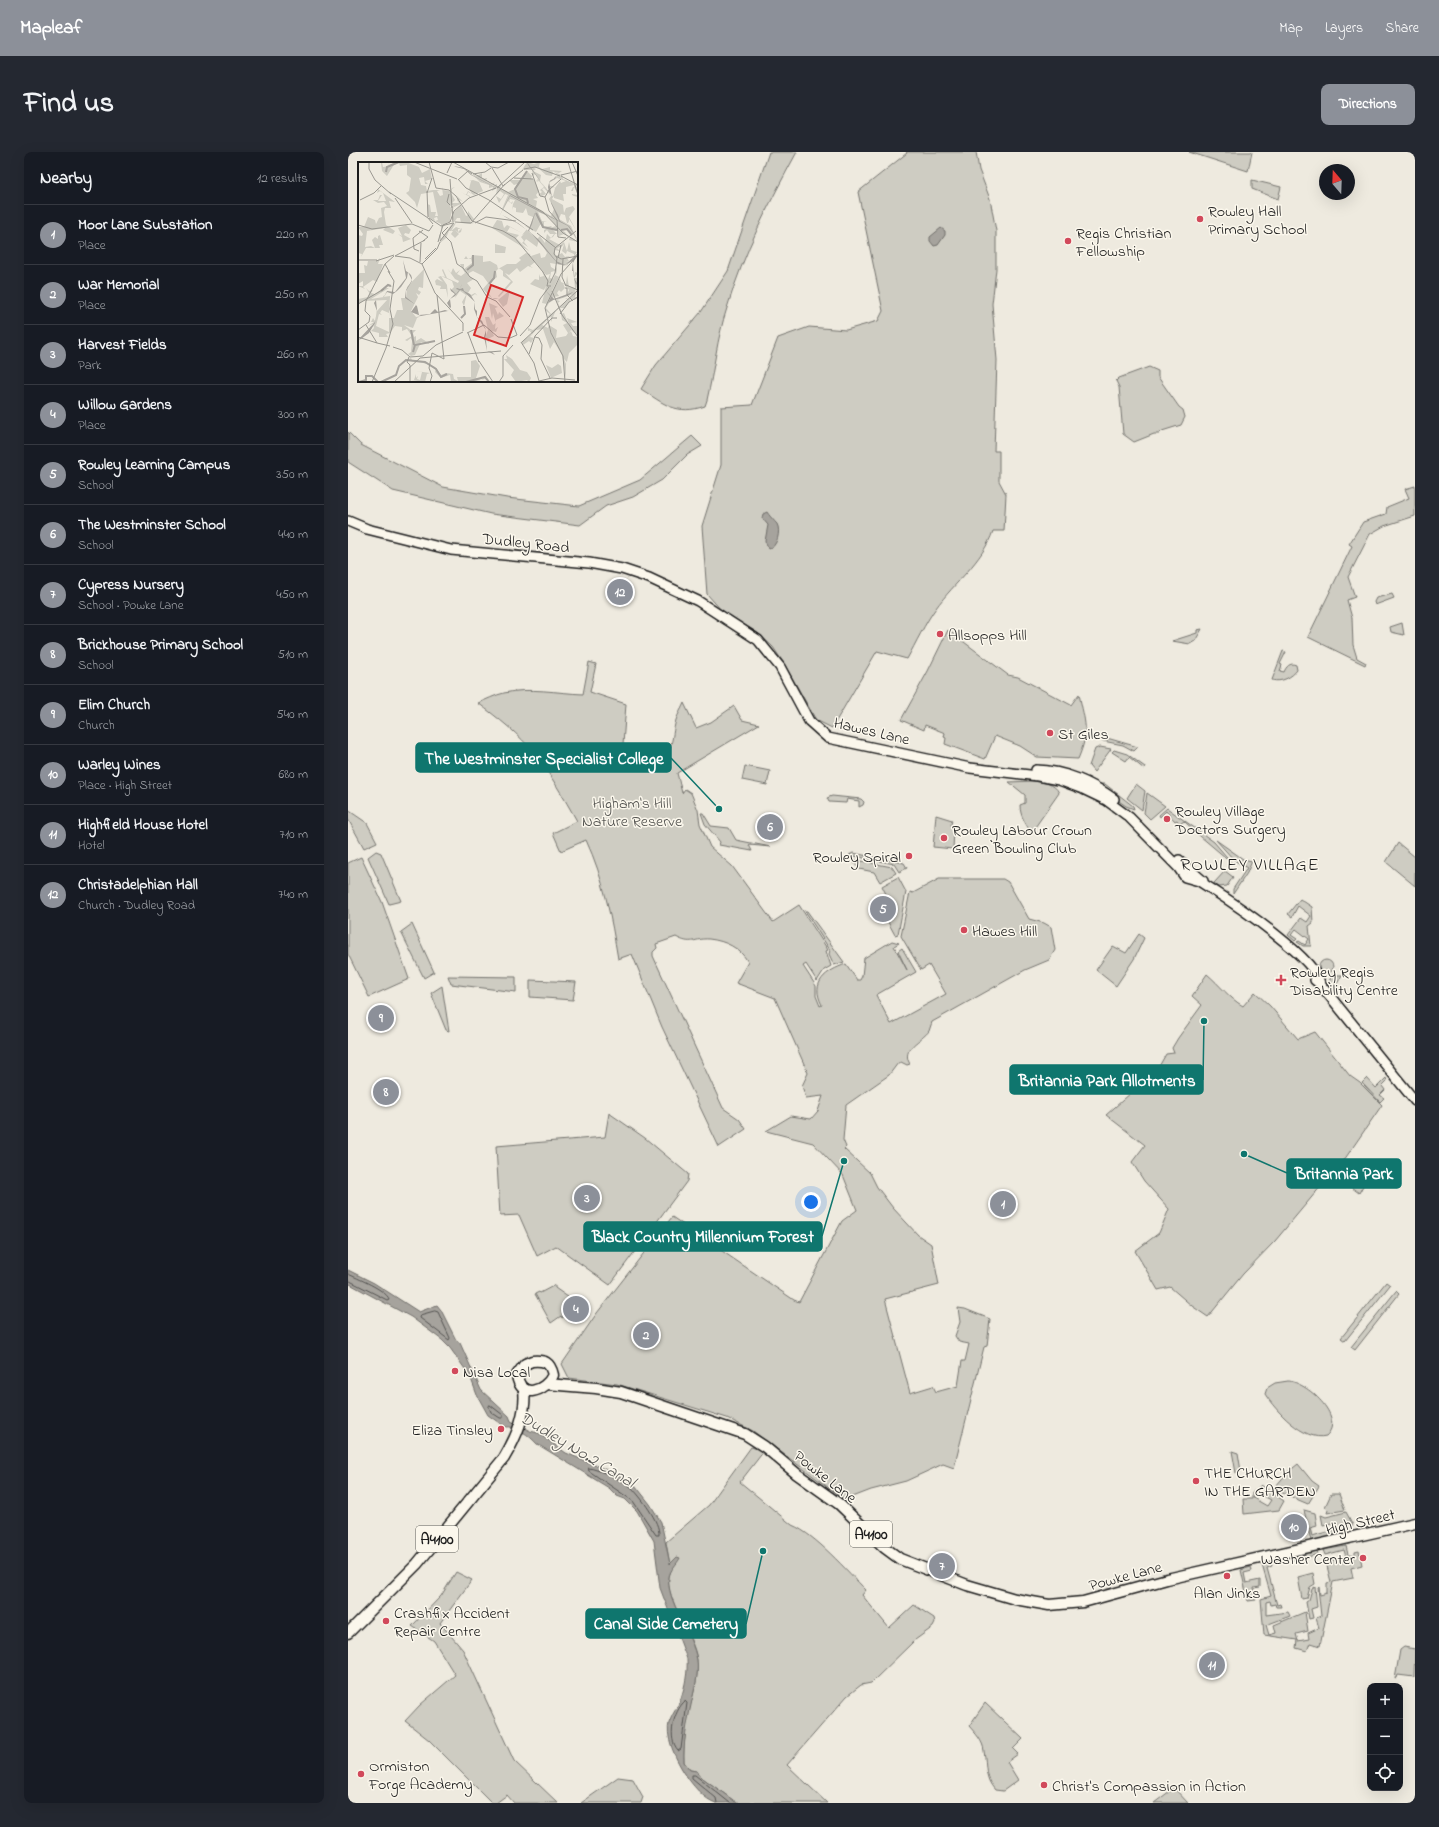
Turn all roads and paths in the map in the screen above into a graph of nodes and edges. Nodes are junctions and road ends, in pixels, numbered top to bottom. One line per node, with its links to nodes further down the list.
1 (348, 521): 2 (main road, Dudley Road)
2 (698, 601): 3 (main road, Hawes Lane)
3 (1415, 1101)
4 (547, 1384): 5 (main road, A4100); 6 (main road, A4100); 9 (main road, Powke Lane / A4100)
5 (524, 1389): 6 (main road); 7 (main road, A4100)
6 (536, 1390): 7 (main road, A4100)
7 (526, 1402): 10 (main road, A4100)
8 (1415, 1523): 9 (main road, High Street / A4100)
9 (1217, 1568)
10 (348, 1633)

